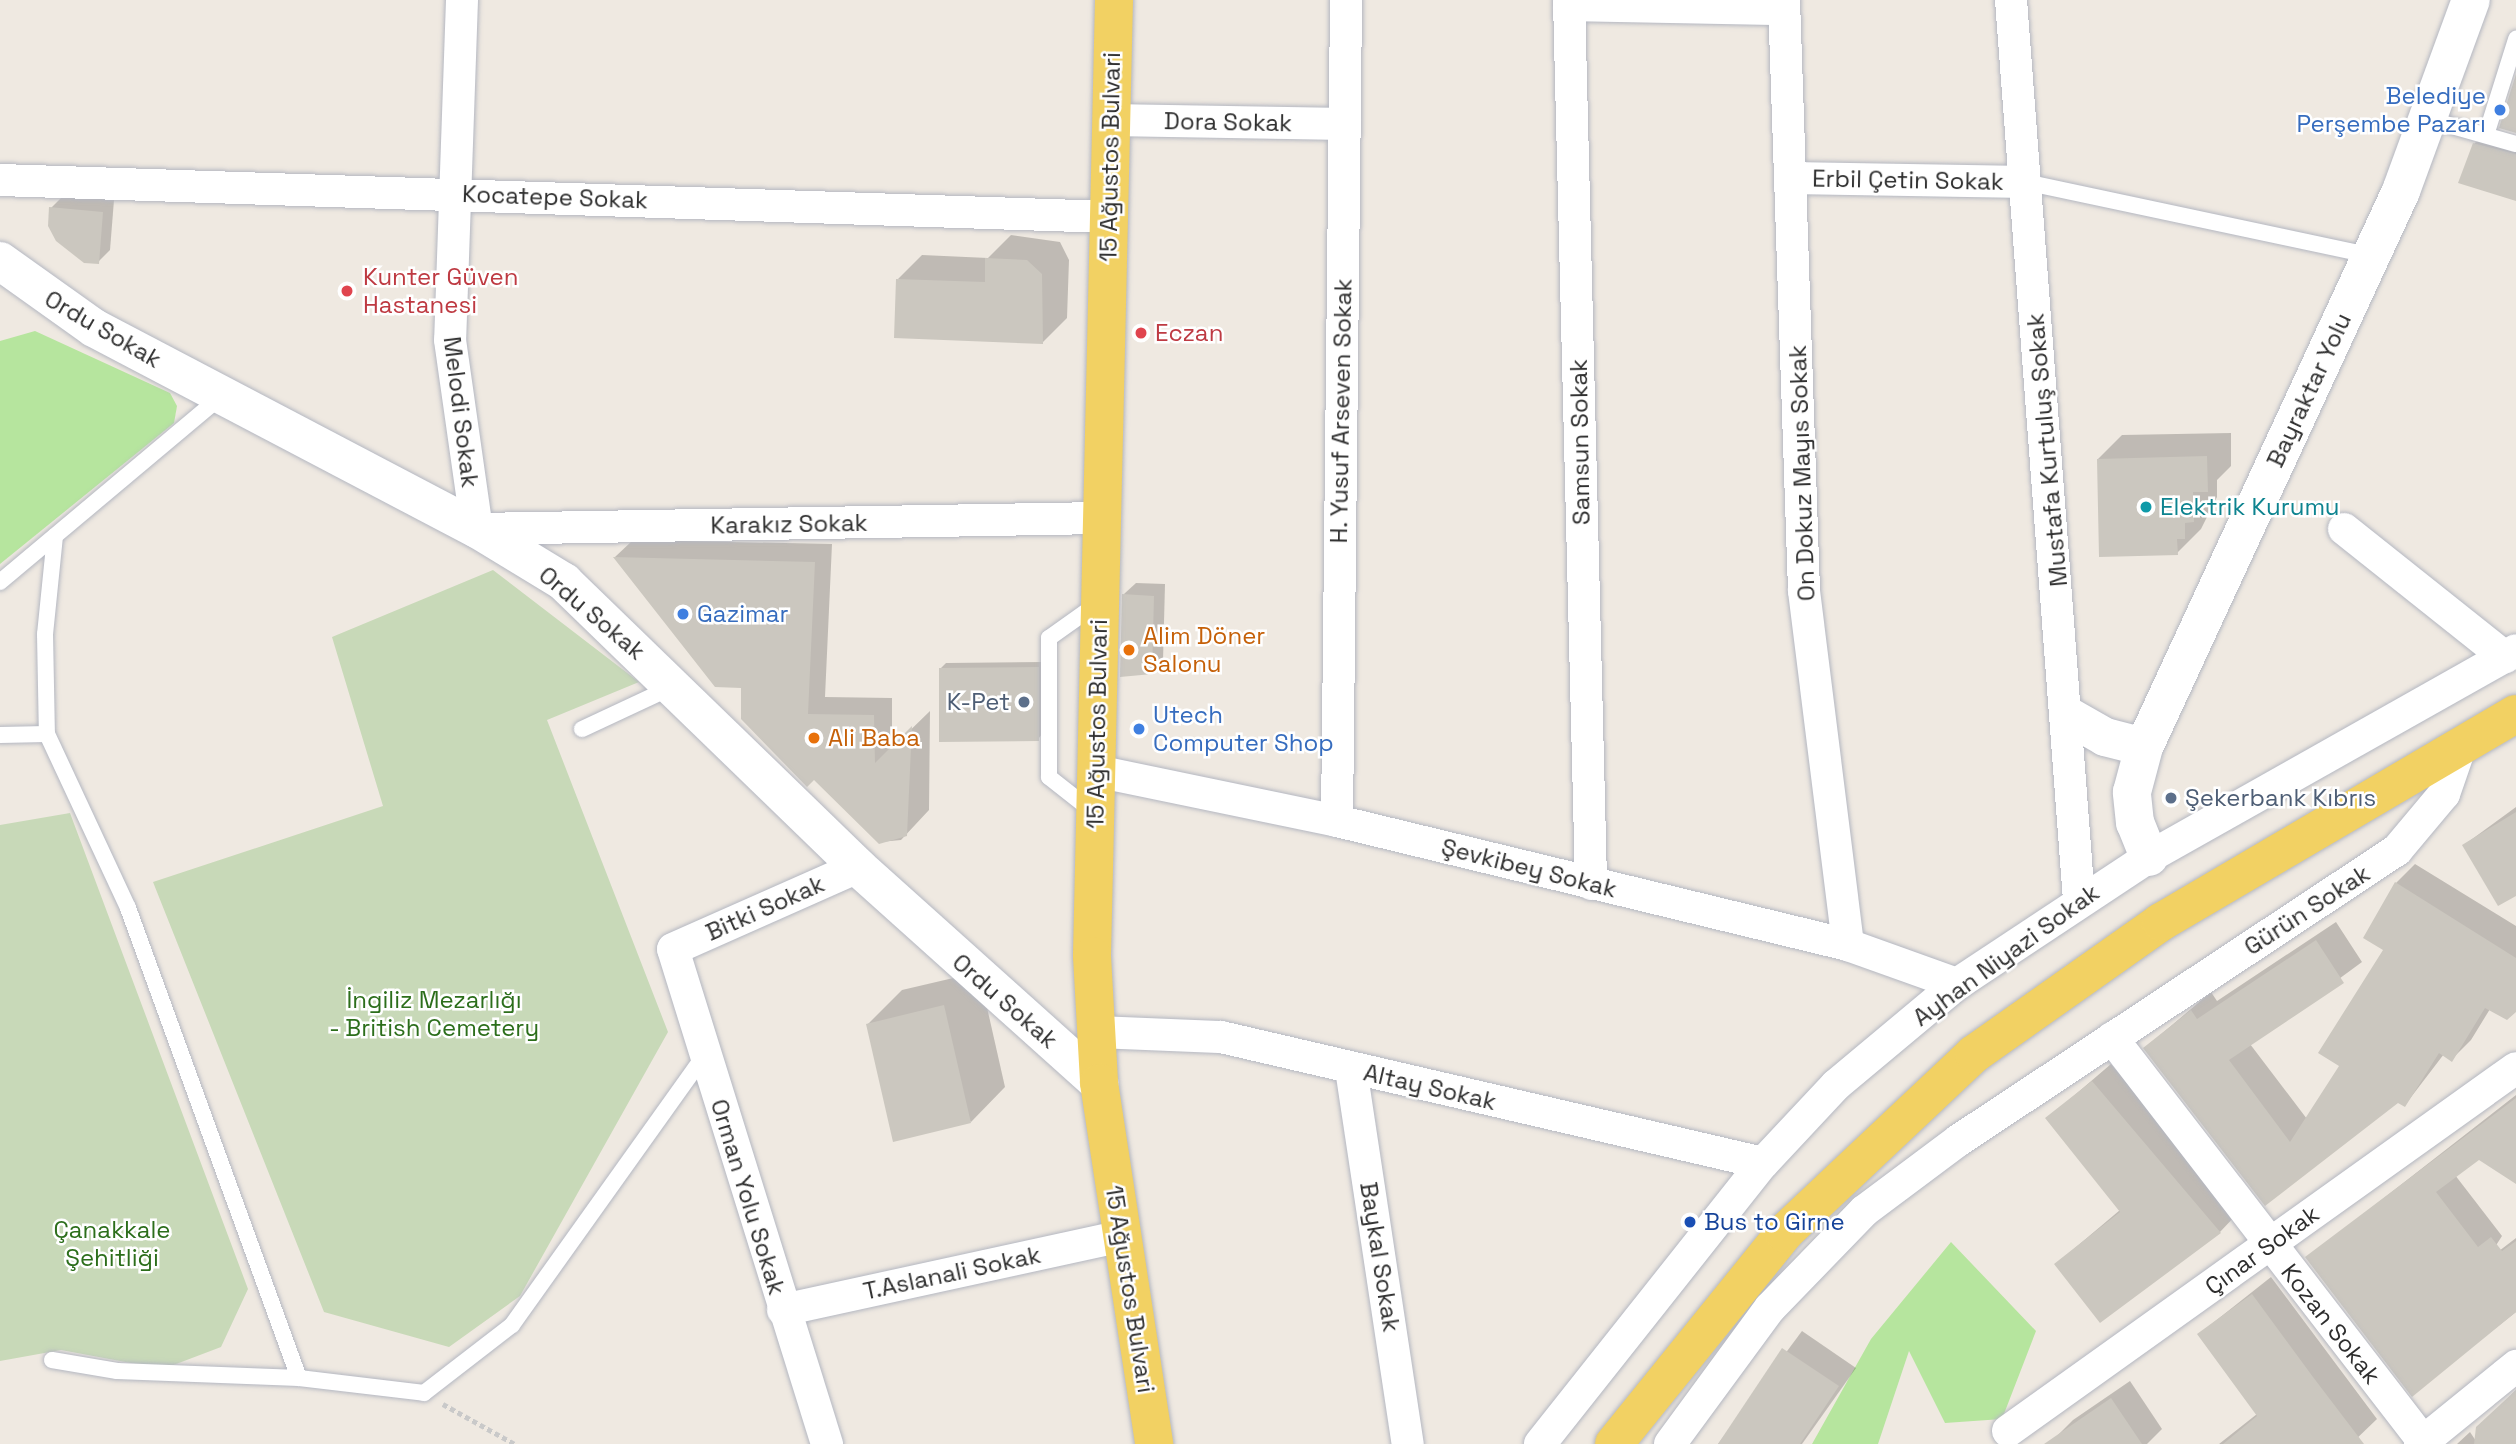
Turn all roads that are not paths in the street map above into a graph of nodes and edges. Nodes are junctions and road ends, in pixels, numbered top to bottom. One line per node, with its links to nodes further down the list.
1 (462, 0): 17 (street, Melodi Sokak)
2 (1114, 0): 9 (main road, 15 Ağustos Bulvari)
3 (1346, 0): 11 (street, H. Yusuf Arseven Sokak)
4 (2011, 0): 16 (street, Mustafa Kurtuluş Sokak)
5 (2471, 0): 10 (street, Bayraktar Yolu)
6 (1569, 2): 7 (street); 42 (street, Samsun Sokak)
7 (1784, 4): 14 (street, On Dokuz Mayıs Sokak)
8 (2516, 39): 12 (lane)
9 (1111, 120): 11 (street, Dora Sokak); 18 (main road, 15 Ağustos Bulvari)
10 (2431, 120): 12 (lane); 19 (street, Bayraktar Yolu)
11 (1345, 124): 39 (street, H. Yusuf Arseven Sokak)
12 (2486, 135): 13 (lane)
13 (2516, 144)
14 (1792, 178): 16 (street, Erbil Çetin Sokak); 44 (street, On Dokuz Mayıs Sokak)
15 (0, 180): 17 (street, Kocatepe Sokak)
16 (2025, 182): 19 (lane); 31 (street, Mustafa Kurtuluş Sokak)
17 (452, 194): 18 (street, Kocatepe Sokak); 23 (street, Melodi Sokak)
18 (1109, 217): 22 (main road, 15 Ağustos Bulvari)
19 (2372, 256): 36 (street, Bayraktar Yolu)
20 (0, 261): 21 (street, Ordu Sokak)
21 (222, 396): 23 (street, Ordu Sokak); 25 (lane)
22 (1101, 518): 23 (street, Karakız Sokak); 27 (main road, 15 Ağustos Bulvari)
23 (477, 529): 29 (street, Ordu Sokak)
24 (2344, 529): 28 (street)
25 (55, 536): 26 (lane); 33 (lane)
26 (0, 582)
27 (1100, 602): 37 (main road, 15 Ağustos Bulvari); 38 (lane)
28 (2510, 654): 40 (street, Ayhan Niyazi Sokak)
29 (674, 686): 32 (lane); 41 (street, Ordu Sokak)
30 (2516, 714): 35 (main road)
31 (2070, 717): 36 (street); 43 (street, Mustafa Kurtuluş Sokak)
32 (582, 729)
33 (47, 734): 34 (lane); 59 (lane)
34 (0, 736)
35 (2461, 745): 48 (street, Gürün Sokak); 66 (main road)
36 (2144, 747): 40 (street, Bayraktar Yolu)
37 (1096, 771): 38 (main road, 15 Ağustos Bulvari); 39 (street, Şevkibey Sokak)
38 (1095, 812): 47 (main road, 15 Ağustos Bulvari)
39 (1337, 821): 42 (street, Şevkibey Sokak)
40 (2149, 856): 43 (street, Ayhan Niyazi Sokak)
41 (858, 867): 45 (street, Bitki Sokak); 52 (street, Ordu Sokak)
42 (1591, 884): 44 (street, Şevkibey Sokak)
43 (2079, 901): 46 (street, Ayhan Niyazi Sokak)
44 (1847, 944): 46 (street, Şevkibey Sokak)
45 (673, 950): 49 (street, Orman Yolu Sokak)
46 (1957, 984): 53 (street, Ayhan Niyazi Sokak)
47 (1095, 1032): 51 (street, Altay Sokak); 52 (main road, 15 Ağustos Bulvari)
48 (2112, 1038): 55 (street, Kozan Sokak); 67 (street, Gürün Sokak)
49 (705, 1054): 56 (street, Orman Yolu Sokak); 59 (lane)
50 (2516, 1068): 55 (street, Çınar Sokak)
51 (1351, 1069): 53 (street, Altay Sokak); 64 (street, Baykal Sokak)
52 (1099, 1083): 54 (main road, 15 Ağustos Bulvari)
53 (1763, 1163): 65 (street, Ayhan Niyazi Sokak)
54 (1121, 1236): 56 (street, T.Aslanali Sokak); 63 (main road, 15 Ağustos Bulvari)
55 (2269, 1245): 60 (street, Çınar Sokak); 61 (street, Kozan Sokak)
56 (783, 1310): 62 (street, Orman Yolu Sokak)
57 (52, 1360): 59 (lane)
58 (2516, 1366): 61 (street)
59 (299, 1378)
60 (2008, 1431)
61 (2422, 1443)
62 (827, 1444)
63 (1154, 1444)
64 (1408, 1444)
65 (1541, 1444)
66 (1614, 1444)
67 (1670, 1444)

